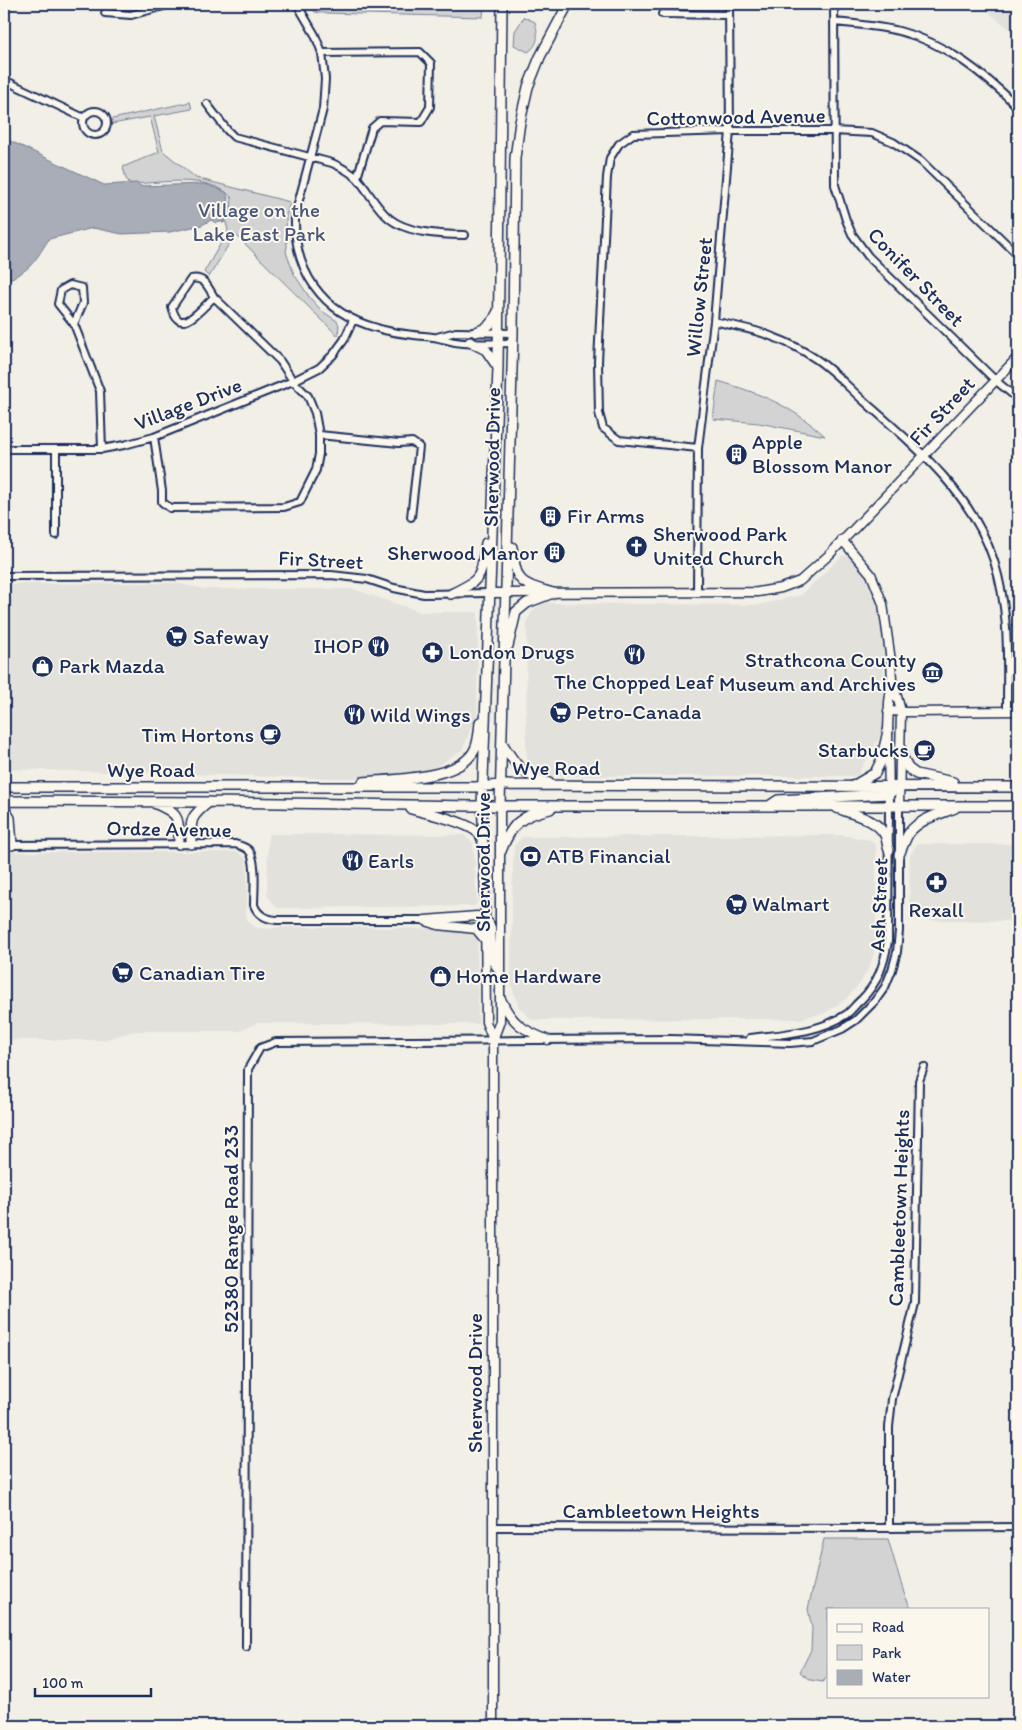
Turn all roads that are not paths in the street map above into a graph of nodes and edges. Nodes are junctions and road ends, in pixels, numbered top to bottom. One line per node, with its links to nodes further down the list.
1 (171, 4): 7 (street)
2 (297, 4): 11 (street)
3 (502, 4): 23 (main road, Sherwood Drive)
4 (568, 4): 29 (main road, Sherwood Drive)
5 (729, 4): 9 (street, Willow Street)
6 (834, 4): 10 (street, Conifer Street)
7 (105, 13)
8 (662, 14): 9 (street)
9 (728, 15): 16 (street, Willow Street)
10 (834, 22): 14 (street); 17 (street, Conifer Street)
11 (322, 53): 18 (street); 19 (street)
12 (4, 80): 15 (street)
13 (207, 104): 18 (street)
14 (1018, 107)
15 (84, 118)
16 (730, 131): 17 (street, Cottonwood Avenue); 25 (street, Willow Street); 42 (street, Cottonwood Avenue)
17 (834, 131): 21 (street, Cottonwood Avenue); 37 (street, Conifer Street)
18 (309, 157): 19 (street); 24 (street)
19 (357, 178): 20 (street)
20 (465, 235)
21 (1018, 255)
22 (214, 297): 22 (street); 36 (street)
23 (499, 308): 27 (main road); 28 (main road, Sherwood Drive)
24 (353, 320): 30 (street); 36 (street, Village Drive)
25 (714, 322): 42 (street, Willow Street); 45 (street)
26 (74, 324): 26 (street); 44 (street)
27 (476, 332): 28 (street); 30 (street)
28 (498, 333): 29 (street); 32 (main road, Sherwood Drive)
29 (513, 333): 33 (main road, Sherwood Drive)
30 (436, 337): 31 (street)
31 (470, 342): 32 (street); 35 (main road)
32 (498, 343): 33 (street); 35 (main road, Sherwood Drive)
33 (512, 343): 48 (main road, Sherwood Drive)
34 (1018, 357): 37 (street, Fir Street)
35 (498, 368): 46 (main road, Sherwood Drive)
36 (293, 380): 39 (street); 40 (street, Village Drive)
37 (995, 380): 38 (street, Conifer Street); 45 (street, Fir Street)
38 (1018, 399)
39 (319, 435): 40 (street); 47 (street)
40 (154, 437): 44 (street, Village Drive)
41 (56, 448): 43 (street, Village Drive); 44 (street, Village Drive); 49 (street)
42 (698, 448): 55 (street, Willow Street)
43 (4, 449)
44 (102, 449)
45 (925, 456): 50 (street, Fir Street); 62 (street)
46 (492, 506): 52 (main road, Sherwood Drive); 56 (main road)
47 (410, 517)
48 (508, 528): 53 (main road, Sherwood Drive); 54 (main road)
49 (56, 535)
50 (842, 540): 55 (street, Fir Street); 59 (street, Ash Street)
51 (4, 576): 56 (street, Fir Street)
52 (490, 593): 53 (street, Fir Street); 56 (street, Fir Street); 58 (main road, Sherwood Drive)
53 (506, 593): 54 (street, Fir Street); 57 (main road, Sherwood Drive)
54 (553, 593): 55 (street, Fir Street); 57 (main road)
55 (697, 593)
56 (451, 594)
57 (504, 660): 65 (main road, Sherwood Drive)
58 (488, 670): 71 (main road); 72 (main road, Sherwood Drive)
59 (892, 680): 60 (street, Ash Street); 61 (street, Ash Street)
60 (888, 711): 61 (street); 64 (street, Ash Street)
61 (902, 711): 62 (street); 66 (street, Ash Street)
62 (1007, 711): 63 (street)
63 (1018, 711)
64 (888, 731): 73 (main road); 76 (street, Ash Street)
65 (502, 743): 67 (main road, Sherwood Drive); 68 (main road)
66 (900, 751): 69 (street, Ash Street); 74 (main road)
67 (501, 785): 68 (main road, Wye Road); 72 (main road, Wye Road); 81 (main road, Sherwood Drive)
68 (556, 786): 73 (main road, Wye Road)
69 (899, 786): 74 (main road, Wye Road); 76 (main road, Wye Road); 88 (street, Ash Street)
70 (4, 787): 71 (main road, Wye Road)
71 (320, 787): 72 (main road, Wye Road)
72 (482, 787): 83 (main road, Sherwood Drive)
73 (851, 787): 76 (main road, Wye Road)
74 (973, 787): 75 (main road, Wye Road)
75 (1018, 787)
76 (889, 790): 85 (main road); 87 (street, Ash Street)
77 (4, 801): 78 (main road, Wye Road)
78 (152, 801): 79 (main road, Wye Road); 92 (main road)
79 (209, 802): 80 (main road, Wye Road); 93 (main road)
80 (398, 805): 83 (main road, Wye Road); 91 (main road)
81 (500, 805): 83 (main road, Wye Road); 84 (main road, Wye Road); 96 (street, Sherwood Drive)
82 (961, 805): 88 (main road, Wye Road); 89 (main road, Wye Road); 97 (main road)
83 (482, 806): 91 (street, Sherwood Drive)
84 (565, 806): 85 (main road, Wye Road); 96 (main road)
85 (768, 806): 86 (main road, Wye Road)
86 (830, 806): 87 (main road, Wye Road); 95 (main road)
87 (889, 806): 88 (main road, Wye Road); 95 (street, Ash Street)
88 (899, 806): 97 (street, Ash Street)
89 (1018, 806)
90 (4, 808): 94 (main road)
91 (483, 843): 99 (street, Sherwood Drive)
92 (179, 844): 93 (street, Ordze Avenue); 94 (street, Ordze Avenue)
93 (191, 844): 98 (street, Ordze Avenue)
94 (8, 845)
95 (889, 850): 105 (street, Ash Street)
96 (501, 851): 101 (street, Sherwood Drive)
97 (899, 855): 105 (street, Ash Street)
98 (425, 920): 99 (street); 100 (street)
99 (485, 920): 100 (street, Sherwood Drive); 101 (street)
100 (485, 940): 103 (street, Sherwood Drive)
101 (500, 972): 102 (street, Sherwood Drive)
102 (500, 998): 103 (street, Sherwood Drive); 104 (street)
103 (493, 1040): 104 (street, Ash Street); 107 (street, Sherwood Drive); 110 (street, 52380 Range Road 233)
104 (548, 1040): 105 (street, Ash Street)
105 (731, 1040)
106 (924, 1067): 109 (street, Cambleetown Heights)
107 (493, 1527): 109 (street, Cambleetown Heights); 111 (street, Sherwood Drive)
108 (1018, 1527): 109 (street, Cambleetown Heights)
109 (889, 1528)
110 (246, 1646)
111 (493, 1726)

